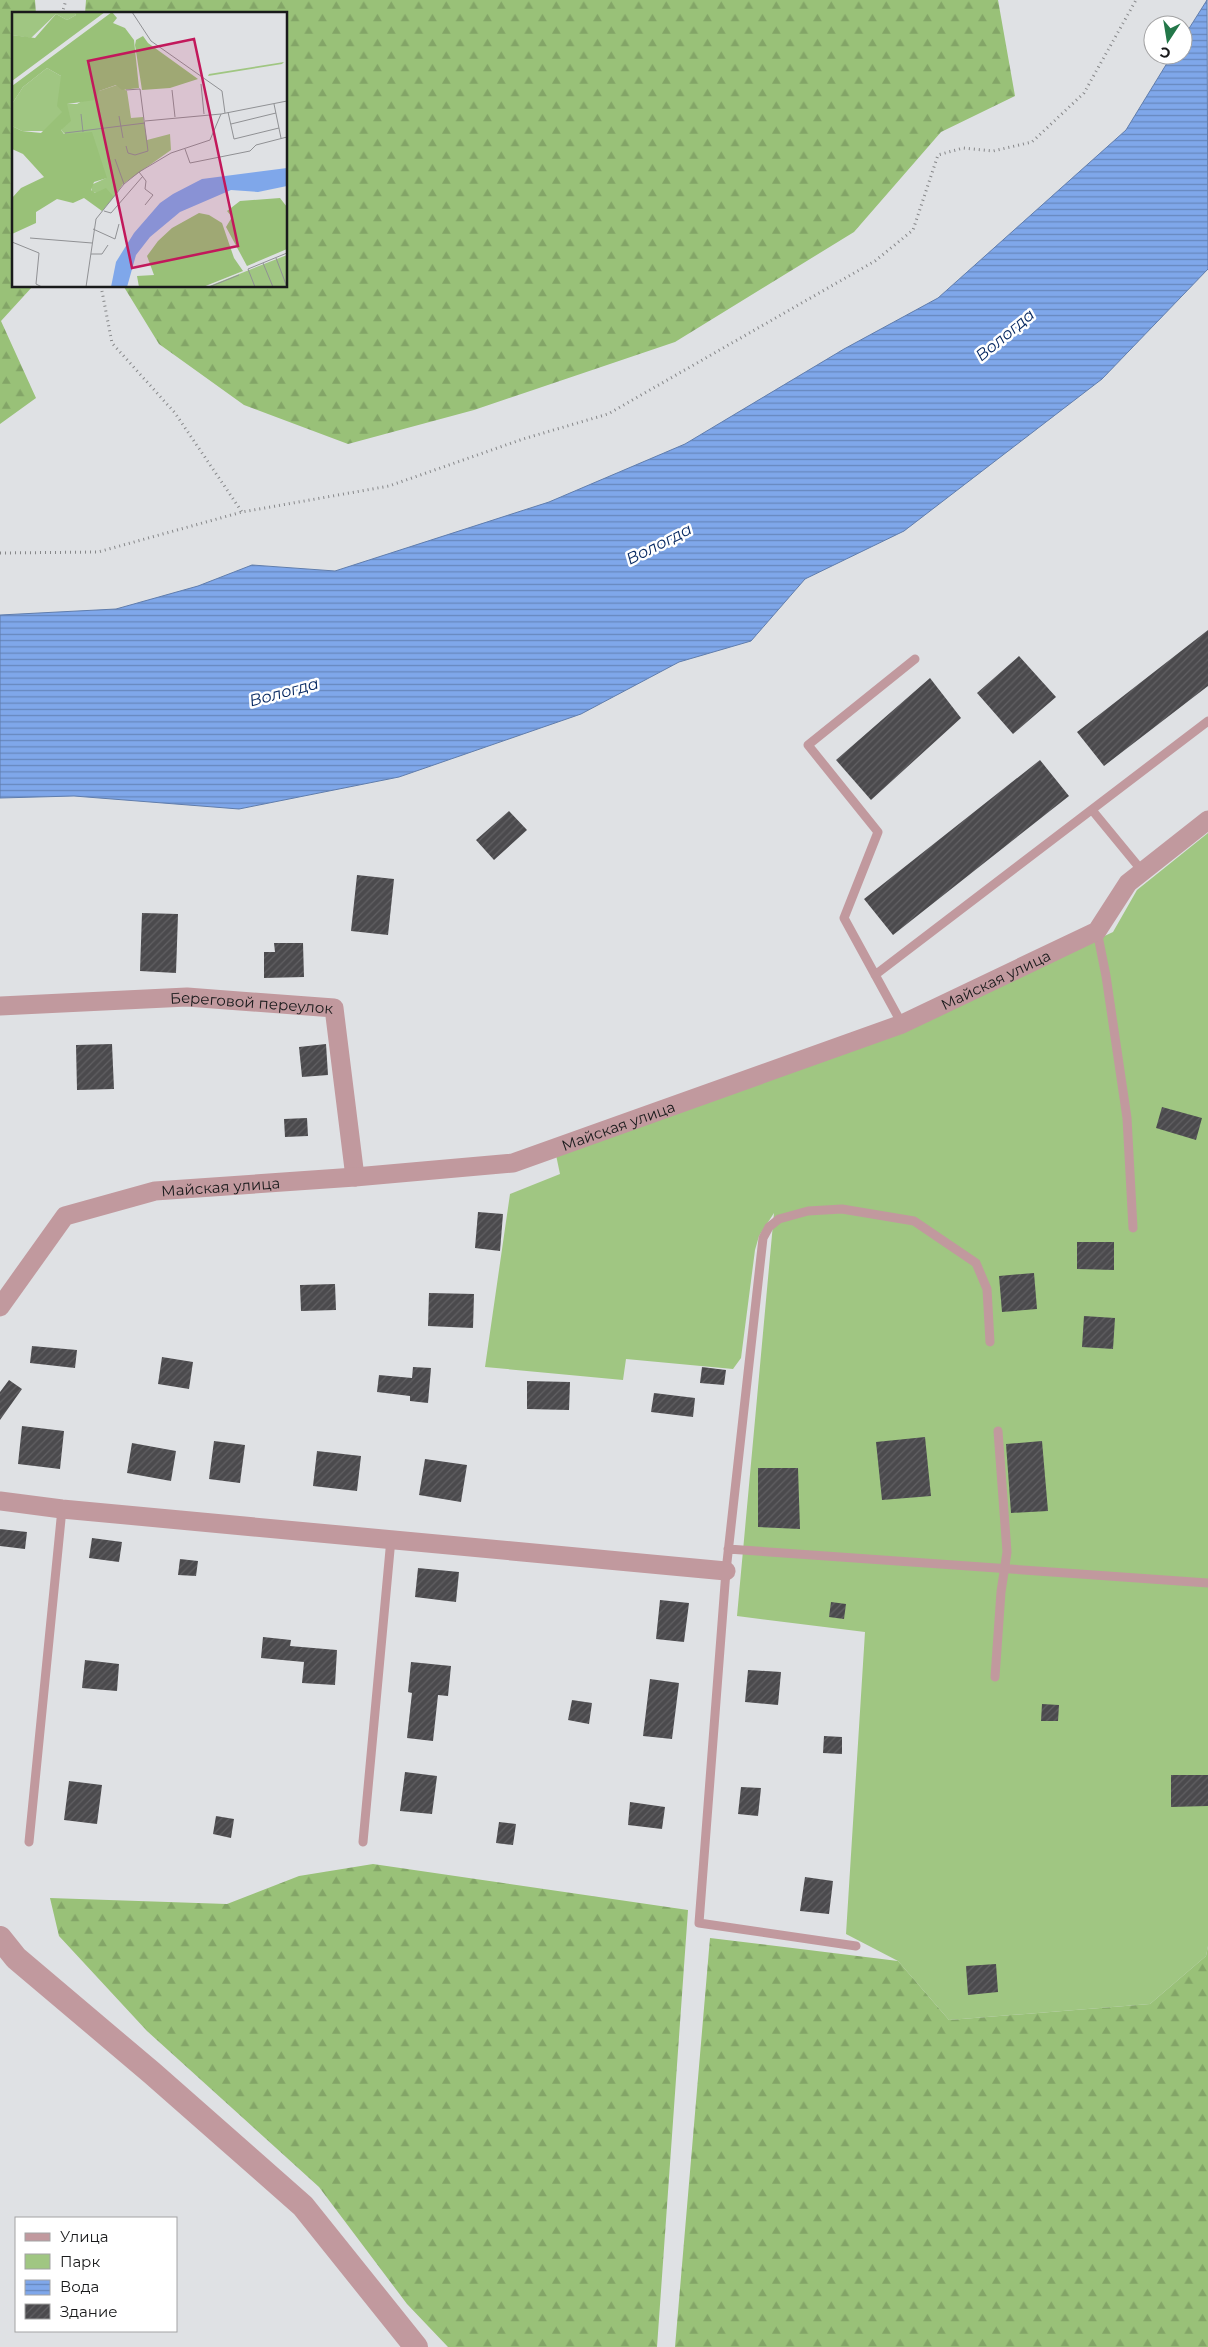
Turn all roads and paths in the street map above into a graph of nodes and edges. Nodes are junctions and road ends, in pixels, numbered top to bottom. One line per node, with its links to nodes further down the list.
1 (1136, 0): 3 (path)
2 (101, 288): 3 (path)
3 (242, 512): 4 (path)
4 (0, 553)
5 (915, 659): 11 (lane)
6 (1208, 721): 7 (lane)
7 (1092, 810): 9 (lane); 11 (lane)
8 (1208, 820): 9 (street)
9 (1143, 872): 10 (street)
10 (1097, 931): 13 (street, Майская улица); 15 (lane)
11 (875, 975): 13 (lane)
12 (0, 1006): 14 (street, Береговой переулок)
13 (902, 1024): 14 (street, Майская улица)
14 (355, 1177): 16 (street, Майская улица)
15 (1133, 1228)
16 (0, 1307)
17 (990, 1342): 22 (lane)
18 (998, 1431): 23 (lane)
19 (0, 1501): 20 (street)
20 (62, 1509): 21 (street); 27 (lane)
21 (391, 1539): 24 (street); 28 (lane)
22 (728, 1549): 23 (lane); 24 (lane)
23 (1005, 1570): 25 (lane); 26 (lane)
24 (726, 1572): 30 (lane)
25 (1208, 1583)
26 (995, 1677)
27 (29, 1842)
28 (363, 1842)
29 (0, 1938): 31 (street)
30 (856, 1946)
31 (416, 2347)

